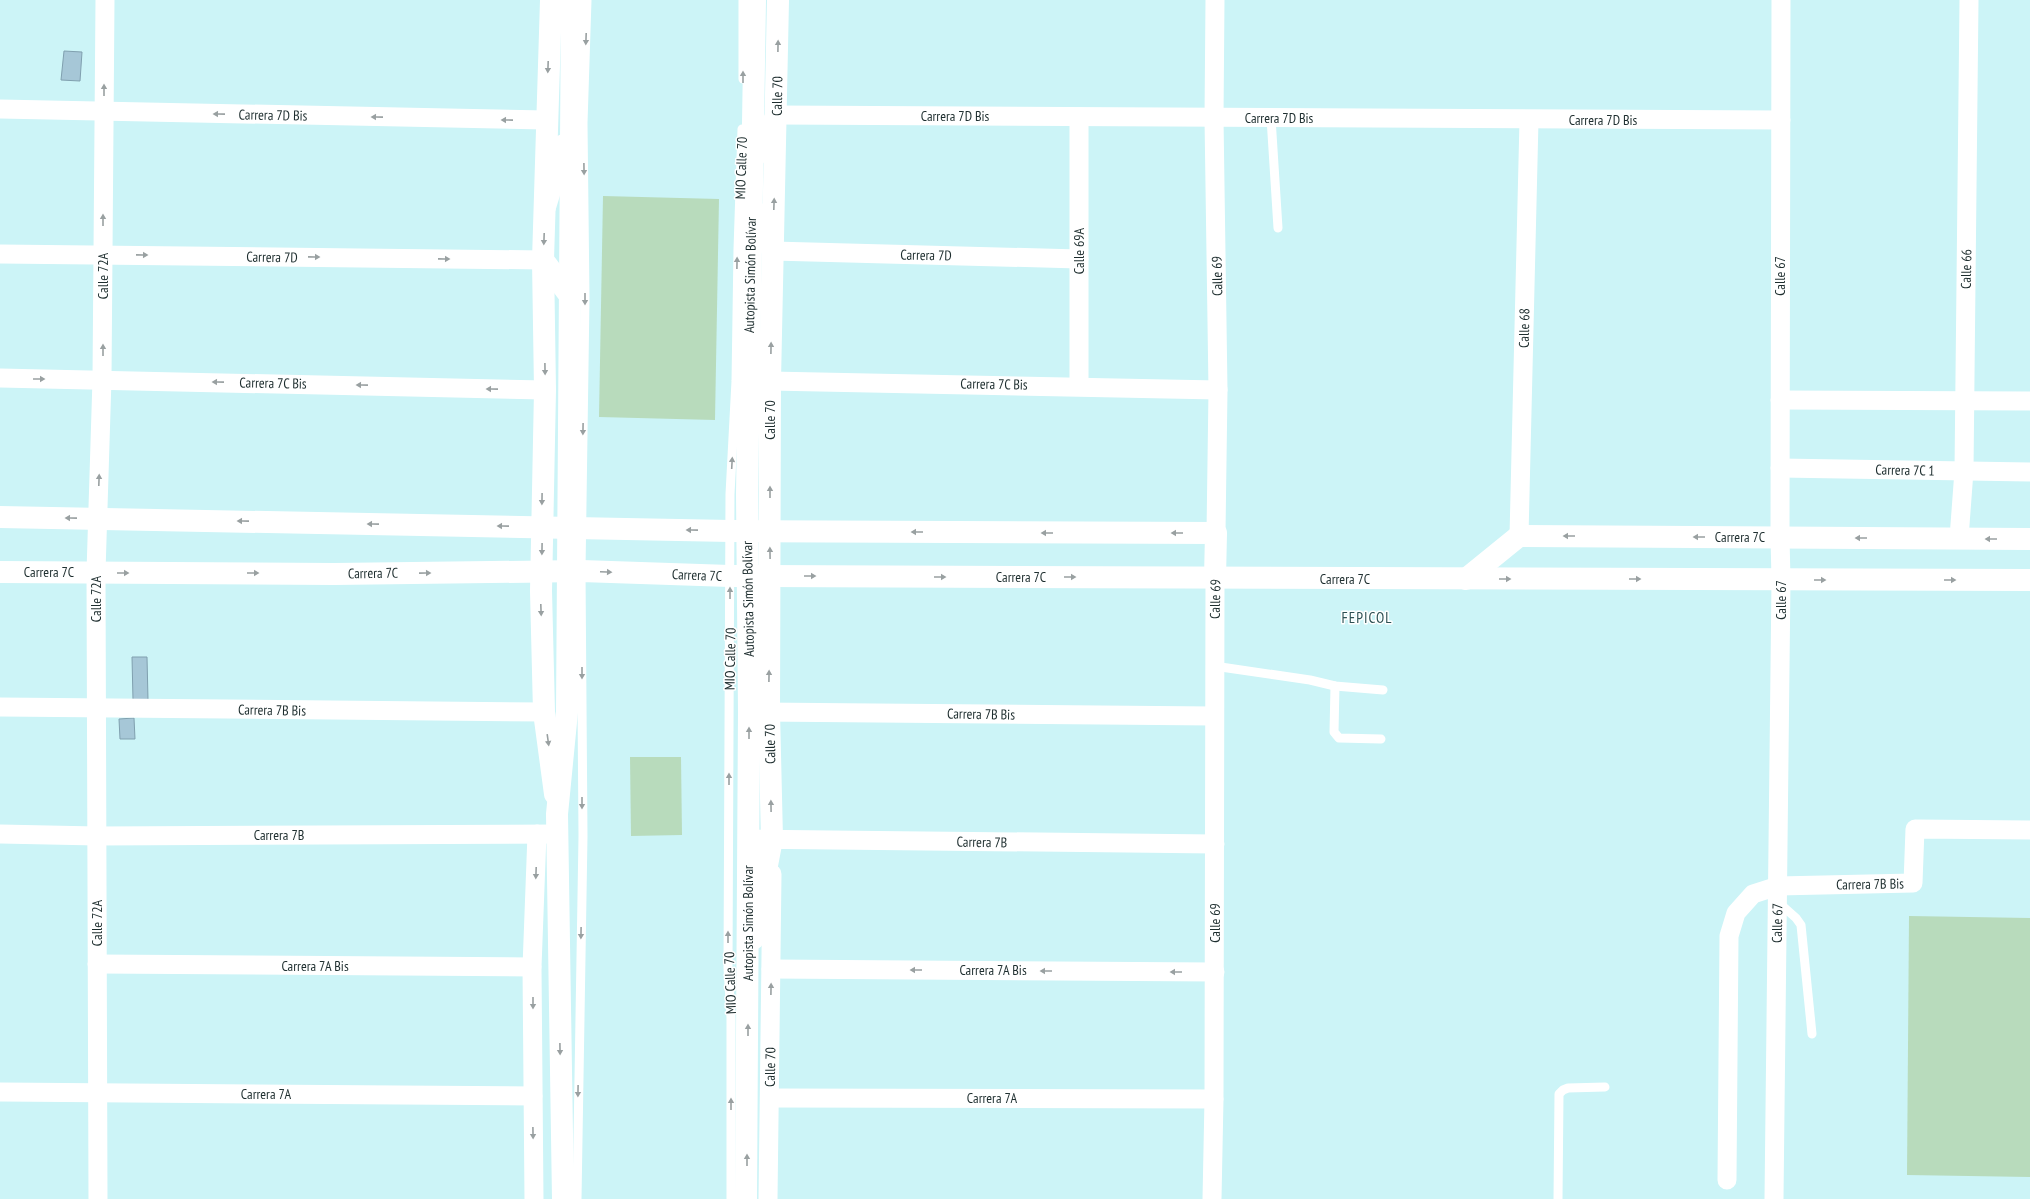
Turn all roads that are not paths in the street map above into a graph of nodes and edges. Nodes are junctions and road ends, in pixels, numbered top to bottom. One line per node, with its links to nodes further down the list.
1 (105, 0): 13 (street, Calle 72A, one-way to 1)
2 (551, 0): 18 (main road, one-way to 18)
3 (572, 0): 21 (main road)
4 (587, 0): 48 (lane, one-way to 48)
5 (743, 0): 11 (lane, one-way to 5)
6 (755, 0): 23 (main road, Autopista Simón Bolívar)
7 (778, 0): 14 (main road, Calle 70, one-way to 7)
8 (1215, 0): 16 (street, Calle 69)
9 (1782, 0): 20 (street, Calle 67)
10 (1969, 0): 40 (street, Calle 66)
11 (743, 92)
12 (0, 109): 13 (street, Carrera 7D Bis)
13 (104, 112): 18 (street, Carrera 7D Bis, one-way to 13); 29 (street, Calle 72A, one-way to 13)
14 (777, 115): 15 (street, Carrera 7D Bis); 23 (main road); 27 (main road, Calle 70, one-way to 14)
15 (1079, 117): 16 (street, Carrera 7D Bis); 30 (street, Calle 69A)
16 (1214, 118): 17 (street, Carrera 7D Bis); 38 (street, Calle 69)
17 (1271, 118): 19 (street, Carrera 7D Bis); 26 (lane)
18 (546, 120): 25 (main road)
19 (1529, 120): 20 (street, Carrera 7D Bis); 52 (street, Calle 68)
20 (1781, 120): 39 (street, Calle 67)
21 (570, 122): 25 (main road); 32 (main road)
22 (742, 123): 49 (lane, MIO Calle 70, one-way to 22)
23 (753, 161): 24 (main road, Autopista Simón Bolívar)
24 (751, 206): 27 (main road); 49 (main road, Autopista Simón Bolívar)
25 (545, 207): 31 (main road, one-way to 31)
26 (1278, 228)
27 (773, 251): 30 (street, Carrera 7D); 35 (main road, Calle 70, one-way to 27)
28 (0, 254): 29 (street, Carrera 7D)
29 (103, 255): 31 (street, Carrera 7D, one-way to 31); 34 (street, Calle 72A, one-way to 29)
30 (1079, 259): 36 (street, Calle 69A)
31 (543, 260): 32 (main road); 37 (main road, one-way to 37)
32 (571, 297): 48 (main road)
33 (0, 378): 34 (street, Carrera 7C Bis, one-way to 34)
34 (102, 379): 37 (street, Carrera 7C Bis, one-way to 34); 46 (street, Calle 72A, one-way to 34)
35 (770, 381): 36 (street, Carrera 7C Bis); 50 (main road, Calle 70, one-way to 35)
36 (1079, 386): 38 (street, Carrera 7C Bis)
37 (545, 390): 47 (main road, one-way to 47)
38 (1218, 390): 51 (street, Calle 69)
39 (1780, 400): 40 (street); 42 (street, Calle 67)
40 (1964, 400): 41 (street); 43 (street, Calle 66)
41 (2030, 401)
42 (1780, 468): 43 (street, Carrera 7C 1); 53 (street, Calle 67)
43 (1964, 471): 44 (street, Carrera 7C 1); 54 (street, Calle 66)
44 (2030, 472)
45 (0, 517): 46 (main road, one-way to 45)
46 (98, 518): 47 (main road, one-way to 46); 59 (street, Calle 72A)
47 (542, 527): 48 (main road); 56 (main road, one-way to 56)
48 (575, 528): 49 (main road, one-way to 48); 57 (main road)
49 (739, 531): 50 (main road); 60 (main road, Autopista Simón Bolívar)
50 (770, 531): 51 (main road, one-way to 50); 61 (main road, Calle 70, one-way to 50)
51 (1216, 533): 62 (main road, Calle 69)
52 (1519, 536): 53 (main road, Carrera 7C, one-way to 52); 63 (main road)
53 (1780, 537): 54 (main road, Carrera 7C, one-way to 53); 64 (street, Calle 67)
54 (1959, 538): 55 (main road, Carrera 7C, one-way to 54)
55 (2030, 539)
56 (541, 571): 57 (main road, Carrera 7C); 59 (main road, Carrera 7C, one-way to 56); 71 (main road, one-way to 71)
57 (574, 571): 60 (main road, Carrera 7C, one-way to 60); 75 (main road); 101 (lane, one-way to 101)
58 (0, 572): 59 (main road, Carrera 7C)
59 (96, 572): 70 (street, Calle 72A)
60 (739, 576): 61 (main road, Carrera 7C); 72 (main road, Autopista Simón Bolívar); 102 (lane, MIO Calle 70, one-way to 60)
61 (771, 576): 62 (main road, Carrera 7C, one-way to 62); 72 (main road, Calle 70, one-way to 61)
62 (1215, 578): 63 (main road, Carrera 7C); 66 (street, Calle 69)
63 (1466, 579): 64 (main road, Carrera 7C, one-way to 64)
64 (1781, 580): 65 (main road, Carrera 7C, one-way to 65); 82 (street, Calle 67)
65 (2030, 580)
66 (1214, 666): 67 (lane); 73 (street, Calle 69)
67 (1334, 686): 68 (lane); 74 (lane)
68 (1383, 690)
69 (0, 707): 70 (street, Carrera 7B Bis)
70 (97, 708): 71 (street, Carrera 7B Bis); 78 (street, Calle 72A)
71 (544, 712): 75 (main road, one-way to 75)
72 (759, 712): 73 (street, Carrera 7B Bis); 79 (main road, Autopista Simón Bolívar, one-way to 72); 80 (main road, Calle 70, one-way to 72)
73 (1214, 716): 81 (street, Calle 69)
74 (1381, 739)
75 (551, 827): 78 (street, Carrera 7B); 84 (street, one-way to 84); 95 (main road, one-way to 95)
76 (2030, 830): 82 (street, Carrera 7B Bis)
77 (0, 834): 78 (street, Carrera 7B)
78 (97, 836): 83 (street, Calle 72A)
79 (749, 839): 80 (street, Carrera 7B); 85 (main road, Autopista Simón Bolívar)
80 (772, 839): 81 (street, Carrera 7B); 85 (main road, Calle 70); 86 (street, Calle 70)
81 (1215, 844): 87 (street, Calle 69)
82 (1778, 894): 88 (lane); 96 (street); 107 (street, Calle 67)
83 (97, 964): 84 (street, Carrera 7A Bis); 91 (street, Calle 72A)
84 (532, 967): 92 (street, one-way to 92)
85 (748, 968): 103 (main road, Autopista Simón Bolívar, one-way to 85)
86 (771, 969): 87 (street, Carrera 7A Bis, one-way to 86); 93 (street, Calle 70, one-way to 86)
87 (1215, 972): 94 (street, Calle 69)
88 (1812, 1034)
89 (1605, 1087): 106 (lane)
90 (0, 1092): 91 (street, Carrera 7A)
91 (98, 1093): 92 (street, Carrera 7A); 97 (street, Calle 72A)
92 (533, 1096): 98 (street, one-way to 98)
93 (770, 1098): 94 (street, Carrera 7A); 104 (street, Calle 70)
94 (1214, 1099): 105 (street, Calle 69)
95 (562, 1176): 99 (main road); 100 (main road)
96 (1727, 1180)
97 (98, 1199)
98 (534, 1199)
99 (558, 1199)
100 (563, 1199)
101 (577, 1199)
102 (731, 1199)
103 (746, 1199)
104 (768, 1199)
105 (1212, 1199)
106 (1558, 1199)
107 (1774, 1199)

